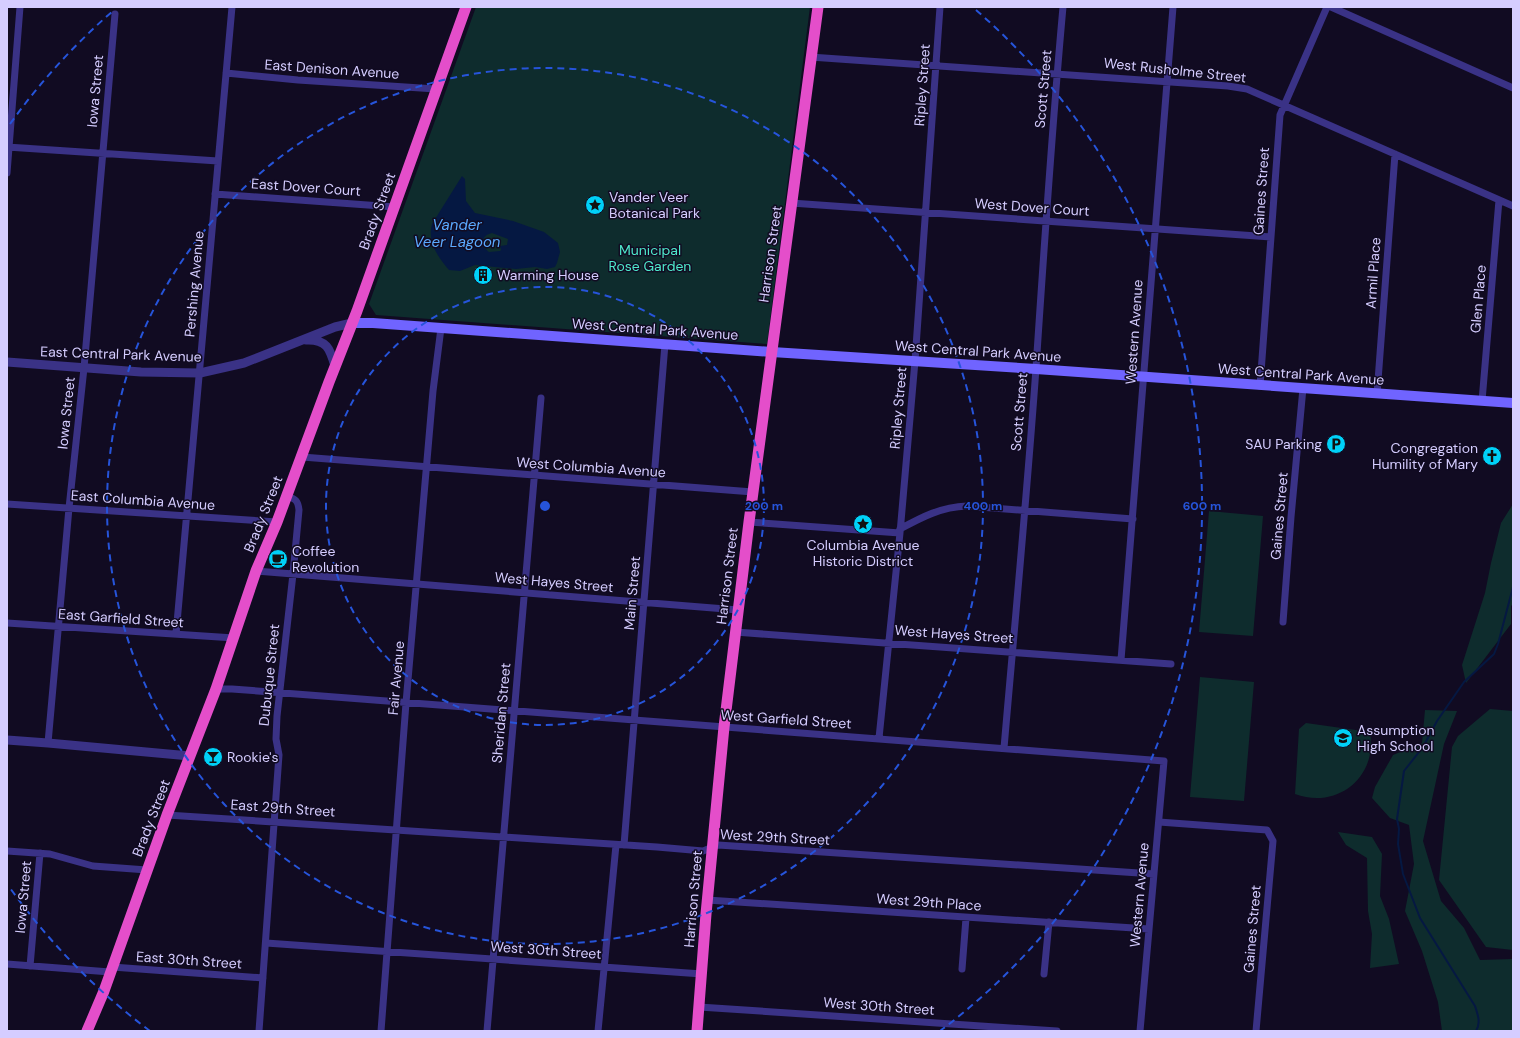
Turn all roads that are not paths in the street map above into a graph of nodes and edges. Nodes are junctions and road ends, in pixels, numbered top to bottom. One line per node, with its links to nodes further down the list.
1 (20, 7): 19 (street)
2 (232, 7): 13 (street, Pershing Avenue)
3 (466, 7): 17 (highway, Brady Street)
4 (818, 7): 11 (highway, Harrison Street)
5 (940, 7): 12 (street, Ripley Street)
6 (1063, 7): 14 (street, Scott Street)
7 (1173, 7): 15 (street, Western Avenue)
8 (1327, 7): 18 (street, Gaines Street)
9 (1331, 7): 16 (street)
10 (115, 14): 20 (street, Iowa Street)
11 (810, 57): 12 (street, West Rusholme Street); 26 (highway, Harrison Street)
12 (936, 65): 14 (street, West Rusholme Street); 29 (street, Ripley Street)
13 (226, 73): 17 (street, East Denison Avenue); 22 (street, Pershing Avenue)
14 (1057, 73): 15 (street, West Rusholme Street); 30 (street, Scott Street)
15 (1167, 81): 18 (street, West Rusholme Street); 31 (street, Western Avenue)
16 (1513, 88)
17 (436, 89): 28 (highway, Brady Street)
18 (1283, 105): 21 (street, West Rusholme Street); 32 (street, Gaines Street)
19 (8, 147): 20 (street); 23 (street)
20 (103, 153): 22 (street); 41 (street, Iowa Street)
21 (1395, 154): 25 (street, West Rusholme Street); 47 (street, Armil Place)
22 (218, 161): 24 (street, Pershing Avenue)
23 (7, 173)
24 (215, 194): 28 (street, East Dover Court); 43 (street, Pershing Avenue)
25 (1499, 200): 27 (street, West Rusholme Street); 49 (street, Glen Place)
26 (791, 203): 29 (street, West Dover Court); 37 (highway, Harrison Street)
27 (1513, 206)
28 (395, 207): 33 (highway, Brady Street)
29 (926, 212): 30 (street, West Dover Court); 38 (street, Ripley Street)
30 (1045, 221): 31 (street, West Dover Court); 42 (street, Scott Street)
31 (1155, 229): 32 (street, West Dover Court); 44 (street, Western Avenue)
32 (1271, 237): 45 (street, Gaines Street)
33 (352, 323): 34 (main road, East Central Park Avenue); 35 (street, East Central Park Avenue); 40 (highway, Brady Street)
34 (441, 328): 36 (main road, West Central Park Avenue); 52 (street, Fair Avenue)
35 (304, 340): 40 (street); 43 (street, East Central Park Avenue)
36 (665, 344): 37 (main road, West Central Park Avenue); 54 (street, Main Street)
37 (772, 352): 38 (main road, West Central Park Avenue); 55 (highway, Harrison Street)
38 (915, 361): 42 (main road, West Central Park Avenue); 64 (street, Ripley Street)
39 (7, 362): 41 (street, East Central Park Avenue)
40 (335, 366): 51 (highway, Brady Street)
41 (84, 368): 43 (street, East Central Park Avenue); 58 (street, Iowa Street)
42 (1036, 369): 44 (main road, West Central Park Avenue); 59 (street, Scott Street)
43 (200, 372): 60 (street, Pershing Avenue)
44 (1144, 377): 45 (main road, West Central Park Avenue); 61 (street, Western Avenue)
45 (1260, 386): 46 (main road, West Central Park Avenue)
46 (1303, 388): 47 (main road, West Central Park Avenue); 71 (street, Gaines Street)
47 (1377, 394): 49 (main road, West Central Park Avenue)
48 (541, 398): 53 (street, Sheridan Street)
49 (1482, 401): 50 (main road, West Central Park Avenue)
50 (1513, 403)
51 (302, 457): 52 (street); 56 (highway, Brady Street)
52 (426, 467): 53 (street, West Columbia Avenue); 67 (street, Fair Avenue)
53 (534, 475): 54 (street, West Columbia Avenue); 68 (street, Sheridan Street)
54 (654, 484): 55 (street, West Columbia Avenue); 69 (street, Main Street)
55 (753, 492): 63 (highway, Harrison Street)
56 (287, 496): 62 (highway, Brady Street); 66 (street, Dubuque Street)
57 (7, 504): 58 (street, East Columbia Avenue)
58 (69, 508): 60 (street, East Columbia Avenue); 73 (street, Iowa Street)
59 (1024, 510): 61 (street); 64 (street); 78 (street, Scott Street)
60 (186, 516): 62 (street, East Columbia Avenue); 75 (street, Pershing Avenue)
61 (1133, 519): 79 (street, Western Avenue)
62 (277, 522): 65 (highway, Brady Street)
63 (749, 522): 64 (street); 70 (highway, Harrison Street)
64 (900, 531): 77 (street, Ripley Street)
65 (256, 571): 66 (street, West Hayes Street); 76 (highway, Brady Street)
66 (293, 574): 67 (street, West Hayes Street); 82 (street, Dubuque Street)
67 (416, 584): 68 (street, West Hayes Street); 83 (street, Fair Avenue)
68 (524, 592): 69 (street, West Hayes Street); 84 (street, Sheridan Street)
69 (644, 602): 70 (street, West Hayes Street); 85 (street, Main Street)
70 (738, 610): 74 (highway, Harrison Street)
71 (1283, 622)
72 (7, 623): 73 (street, East Garfield Street)
73 (59, 626): 75 (street, East Garfield Street); 89 (street, Iowa Street)
74 (735, 632): 77 (street, West Hayes Street); 86 (highway, Harrison Street)
75 (176, 634): 76 (street, East Garfield Street)
76 (234, 638): 81 (highway, Brady Street)
77 (888, 642): 78 (street, West Hayes Street); 87 (street, Ripley Street)
78 (1013, 652): 79 (street, West Hayes Street); 90 (street, Scott Street)
79 (1121, 660): 80 (street, West Hayes Street)
80 (1172, 664)
81 (216, 689): 82 (street); 91 (highway, Brady Street)
82 (279, 693): 83 (street); 94 (street, Dubuque Street)
83 (406, 703): 84 (street, West Garfield Street); 96 (street, Fair Avenue)
84 (514, 712): 85 (street, West Garfield Street); 97 (street, Sheridan Street)
85 (634, 721): 86 (street, West Garfield Street); 99 (street, Main Street)
86 (724, 727): 87 (street, West Garfield Street); 100 (highway, Harrison Street)
87 (879, 738): 90 (street, West Garfield Street)
88 (7, 740): 89 (street)
89 (48, 743): 91 (street)
90 (1004, 748): 92 (street, West Garfield Street)
91 (190, 756): 93 (highway, Brady Street)
92 (1164, 761): 95 (street, Western Avenue)
93 (167, 815): 94 (street, East 29th Street); 103 (highway, Brady Street)
94 (275, 822): 96 (street, East 29th Street); 109 (street, Dubuque Street)
95 (1159, 822): 104 (street, Western Avenue); 129 (street, Gaines Street)
96 (397, 830): 97 (street, West 29th Street); 110 (street, Fair Avenue)
97 (504, 837): 98 (street, West 29th Street); 111 (street, Sheridan Street)
98 (616, 845): 99 (street, West 29th Street); 114 (street)
99 (624, 845): 100 (street, West 29th Street)
100 (712, 847): 104 (street, West 29th Street); 105 (highway, Harrison Street)
101 (7, 852): 102 (street)
102 (40, 854): 103 (street); 113 (street, Iowa Street)
103 (147, 870): 116 (highway, Brady Street)
104 (1154, 874): 108 (street, Western Avenue)
105 (707, 900): 106 (street, West 29th Place); 117 (highway, Harrison Street)
106 (966, 918): 107 (street, West 29th Place); 115 (street)
107 (1049, 922): 108 (street, West 29th Place); 118 (street)
108 (1149, 929): 128 (street, Western Avenue)
109 (266, 943): 110 (street); 119 (street, Dubuque Street)
110 (388, 952): 111 (street, West 30th Street); 123 (street, Fair Avenue)
111 (493, 959): 114 (street, West 30th Street); 124 (street, Sheridan Street)
112 (7, 964): 113 (street, East 30th Street)
113 (30, 966): 116 (street, East 30th Street)
114 (604, 967): 117 (street, West 30th Street); 125 (street)
115 (962, 969)
116 (111, 970): 119 (street, East 30th Street); 121 (highway, Brady Street)
117 (702, 974): 120 (highway, Harrison Street)
118 (1044, 974)
119 (263, 978): 122 (street, Dubuque Street)
120 (699, 1007): 126 (highway, Harrison Street); 127 (street, West 30th Street)
121 (87, 1031)
122 (259, 1031)
123 (381, 1031)
124 (487, 1031)
125 (598, 1031)
126 (697, 1031)
127 (1057, 1031)
128 (1140, 1031)
129 (1256, 1031)

